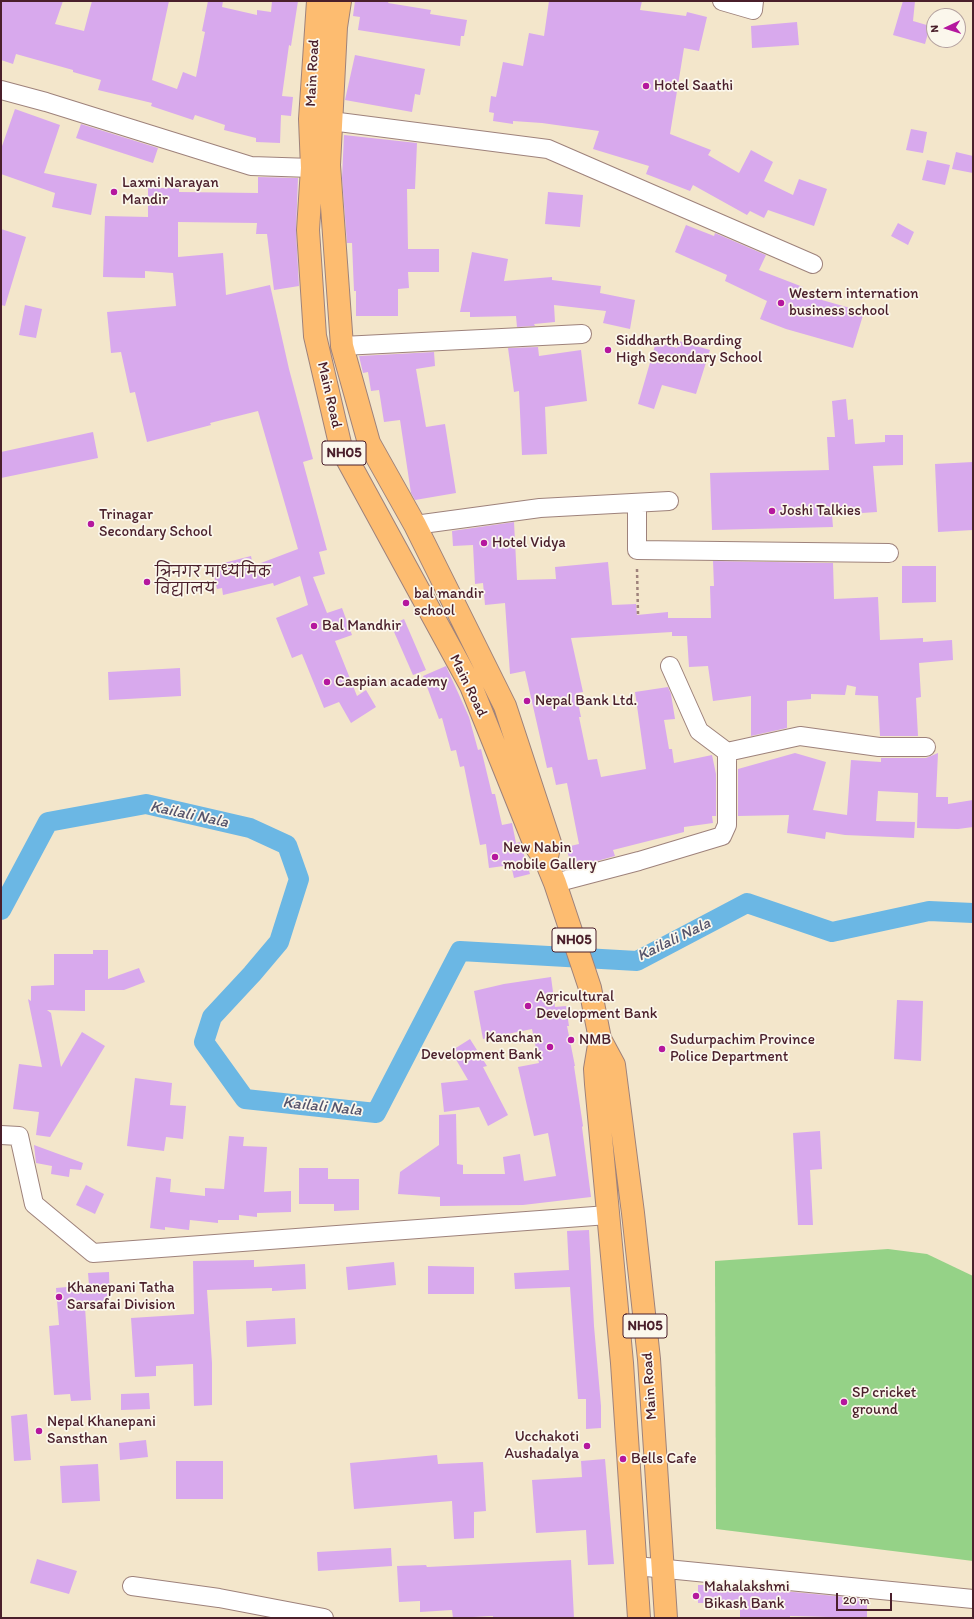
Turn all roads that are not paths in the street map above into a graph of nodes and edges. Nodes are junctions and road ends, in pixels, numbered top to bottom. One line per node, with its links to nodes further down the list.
1 (318, 1): 7 (main road, Main Road / NH05)
2 (340, 1): 6 (main road, Main Road / NH05)
3 (722, 1): 4 (street)
4 (754, 1)
5 (1, 90): 7 (street)
6 (331, 121): 7 (main road, Main Road / NH05); 8 (street)
7 (320, 167): 10 (main road, Main Road / NH05); 18 (main road, Main Road / NH05)
8 (813, 264)
9 (582, 334): 10 (street)
10 (342, 346): 13 (main road, Main Road / NH05)
11 (669, 501): 12 (street)
12 (637, 503): 13 (street); 14 (street)
13 (415, 525): 18 (main road, Main Road / NH05)
14 (889, 553)
15 (670, 666): 17 (street)
16 (926, 747): 17 (street)
17 (727, 752): 19 (street)
18 (546, 861): 19 (main road, Main Road / NH05)
19 (557, 888): 20 (main road, Main Road / NH05)
20 (600, 1039): 22 (main road, Main Road / NH05); 24 (main road, Main Road / NH05)
21 (1, 1135): 22 (street)
22 (608, 1215): 23 (main road, Main Road / NH05)
23 (636, 1566): 24 (street); 28 (main road, Main Road / NH05)
24 (664, 1569): 26 (street); 29 (main road, Main Road / NH05)
25 (132, 1586): 27 (street)
26 (973, 1598)
27 (324, 1618)
28 (639, 1618)
29 (666, 1618)

